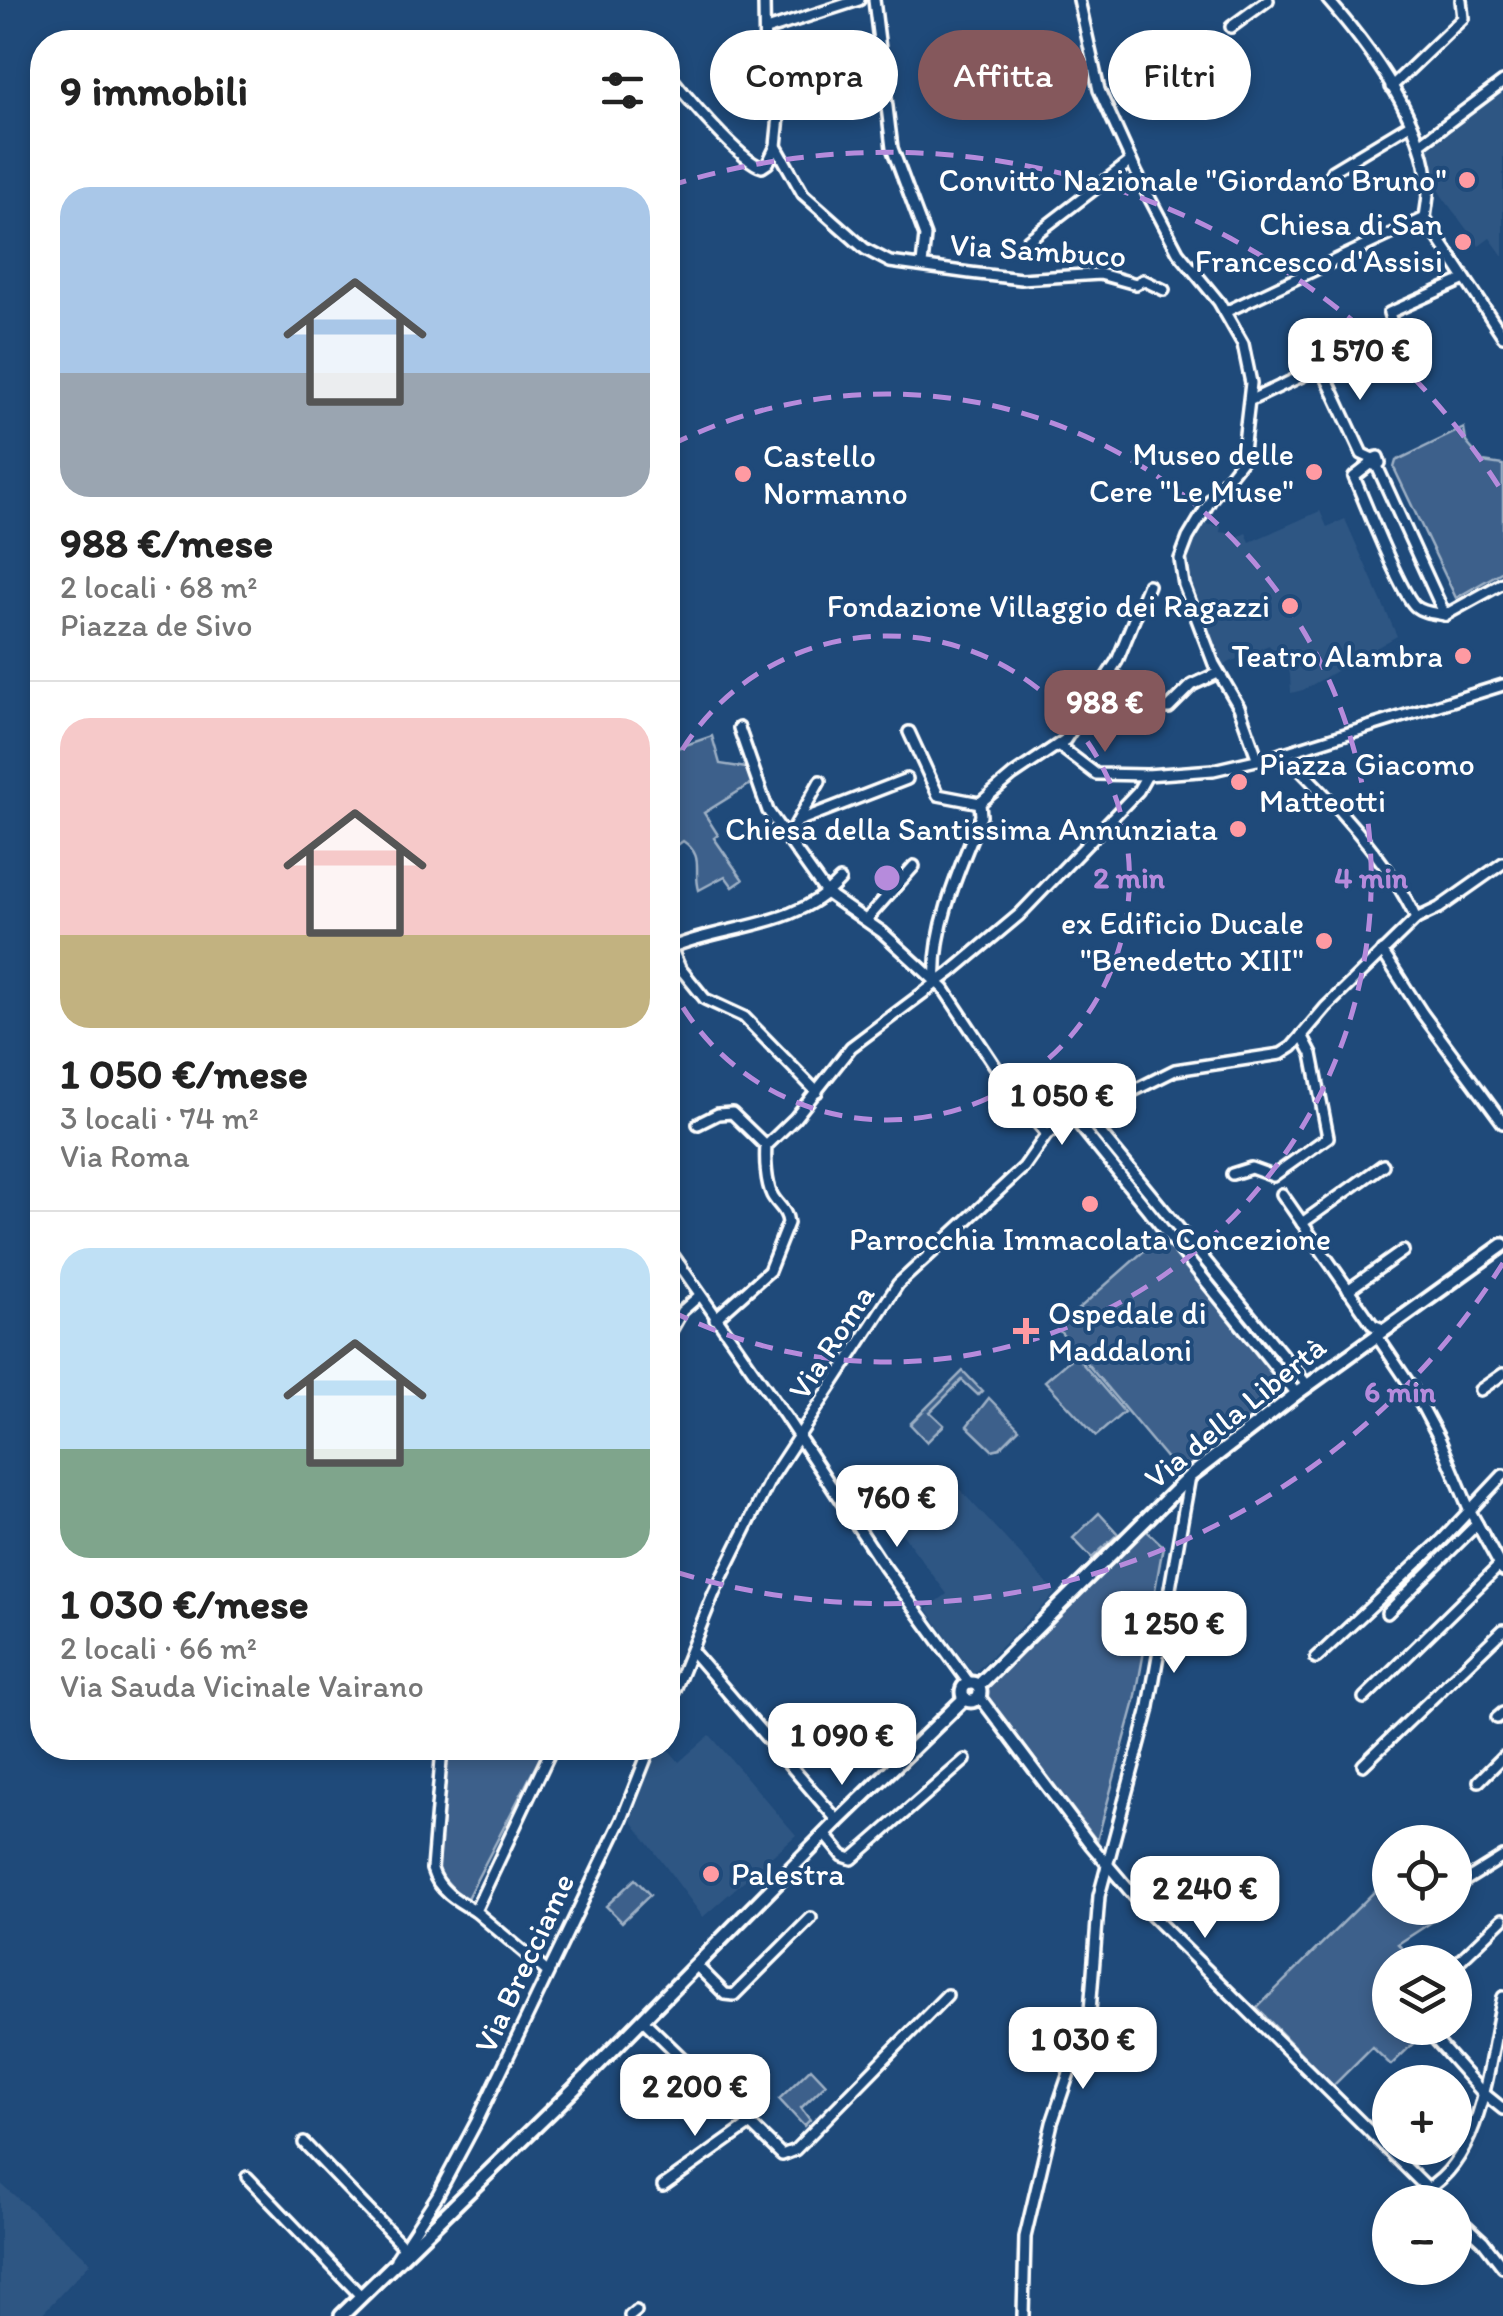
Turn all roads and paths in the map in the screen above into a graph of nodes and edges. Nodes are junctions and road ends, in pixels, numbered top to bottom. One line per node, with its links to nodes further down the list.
1 (764, 0): 9 (street, Via Sambuco)
2 (860, 0): 9 (street)
3 (874, 0): 21 (street)
4 (1079, 0): 17 (street)
5 (1268, 0): 8 (street)
6 (1328, 0): 12 (street)
7 (1462, 0): 12 (street)
8 (1231, 27)
9 (766, 30)
10 (1503, 82): 15 (street)
11 (680, 86): 16 (street)
12 (1392, 87): 14 (street)
13 (779, 120): 16 (street, Via Sambuco)
14 (1410, 124): 15 (street); 18 (street)
15 (1420, 144): 19 (street)
16 (776, 146): 21 (street, Via Sambuco)
17 (1131, 160): 20 (street); 24 (street)
18 (1332, 172)
19 (1425, 218): 22 (street); 24 (street)
20 (1028, 240)
21 (922, 265): 23 (street, Via Sambuco)
22 (1465, 279): 25 (street); 26 (street)
23 (1164, 290)
24 (1225, 312): 27 (street)
25 (1503, 336)
26 (1322, 368): 27 (street); 28 (street)
27 (1251, 400): 33 (street)
28 (1374, 462): 31 (street); 31 (street)
29 (1503, 582): 31 (street)
30 (1148, 585): 32 (street)
31 (1445, 615)
32 (1110, 672): 33 (street); 37 (street)
33 (1218, 672): 39 (street)
34 (1503, 684): 38 (street)
35 (739, 728): 45 (street)
36 (909, 732): 43 (street)
37 (1058, 745): 40 (street); 43 (street)
38 (1283, 753): 39 (street); 50 (street)
39 (1258, 760): 40 (street)
40 (1147, 775): 55 (street)
41 (907, 779): 44 (street)
42 (820, 781): 44 (street)
43 (980, 803): 55 (street)
44 (798, 820): 45 (street)
45 (787, 840): 49 (street)
46 (1503, 863): 50 (street, Via Roma)
47 (914, 866): 51 (street)
48 (840, 880): 49 (street)
49 (826, 894): 51 (street); 52 (street)
50 (1416, 919): 53 (street, Via Roma)
51 (866, 920): 55 (street)
52 (680, 944)
53 (1382, 952): 56 (street, Via Roma); 60 (street)
54 (680, 968): 57 (street)
55 (936, 984): 57 (street); 62 (street)
56 (1302, 1035): 58 (street, Via Roma); 65 (street)
57 (817, 1092): 63 (street)
58 (1086, 1115): 59 (street, Via Roma); 77 (street)
59 (1076, 1120): 62 (street, Via Roma); 77 (street)
60 (1503, 1123)
61 (698, 1124): 63 (street)
62 (1048, 1134): 79 (street, Via Roma)
63 (766, 1146): 74 (street)
64 (1383, 1165): 67 (street)
65 (1232, 1174)
66 (1282, 1194): 67 (street)
67 (1302, 1223): 71 (street)
68 (1503, 1245): 75 (main road, Via della Libertà)
69 (1402, 1250): 71 (street)
70 (680, 1267): 72 (street)
71 (1348, 1290): 75 (street)
72 (699, 1296): 73 (street); 74 (street)
73 (680, 1315)
74 (715, 1319): 79 (street)
75 (1381, 1334): 77 (main road, Via della Libertà); 82 (street)
76 (1503, 1374): 78 (street)
77 (1302, 1390): 80 (main road, Via della Libertà)
78 (1480, 1390)
79 (798, 1436): 87 (street); 90 (street)
80 (1190, 1476): 90 (main road, Via della Libertà); 102 (street)
81 (1503, 1476): 82 (street)
82 (1470, 1511): 83 (street); 88 (street)
83 (1478, 1524): 84 (street); 85 (street)
84 (1501, 1568): 91 (street)
85 (1387, 1614)
86 (1503, 1630): 97 (street)
87 (692, 1652): 89 (street); 99 (street)
88 (1316, 1658)
89 (680, 1680)
90 (975, 1688): 99 (main road); 102 (street)
91 (1364, 1698)
92 (1503, 1757): 98 (street)
93 (441, 1760): 104 (street)
94 (546, 1760): 104 (street)
95 (645, 1760): 109 (street, Via Brecciame)
96 (965, 1760): 100 (street)
97 (1362, 1765)
98 (1478, 1781)
99 (838, 1820): 100 (main road)
100 (825, 1834): 108 (main road)
101 (1503, 1857): 103 (street)
102 (1107, 1864): 119 (street); 130 (street)
103 (1472, 1876)
104 (475, 1911): 109 (street)
105 (811, 1918): 108 (street)
106 (1503, 1919): 107 (street)
107 (1472, 1948)
108 (697, 1966): 112 (main road)
109 (546, 1971): 122 (street, Via Brecciame)
110 (948, 1995): 116 (street)
111 (1503, 1997): 114 (street)
112 (644, 2020): 116 (street); 123 (main road)
113 (1440, 2045): 114 (street)
114 (1482, 2092): 115 (street); 120 (street)
115 (1503, 2109)
116 (749, 2125): 121 (street)
117 (304, 2143): 125 (street)
118 (247, 2178): 128 (street)
119 (1422, 2185)
120 (1431, 2185)
121 (663, 2186)
122 (436, 2196): 123 (street); 125 (street, Via Brecciame)
123 (451, 2210): 126 (main road)
124 (1472, 2232): 127 (street)
125 (402, 2246): 126 (street, Via Brecciame)
126 (392, 2266): 128 (main road)
127 (1503, 2267)
128 (362, 2296): 129 (main road)
129 (341, 2316)
130 (1023, 2316)

